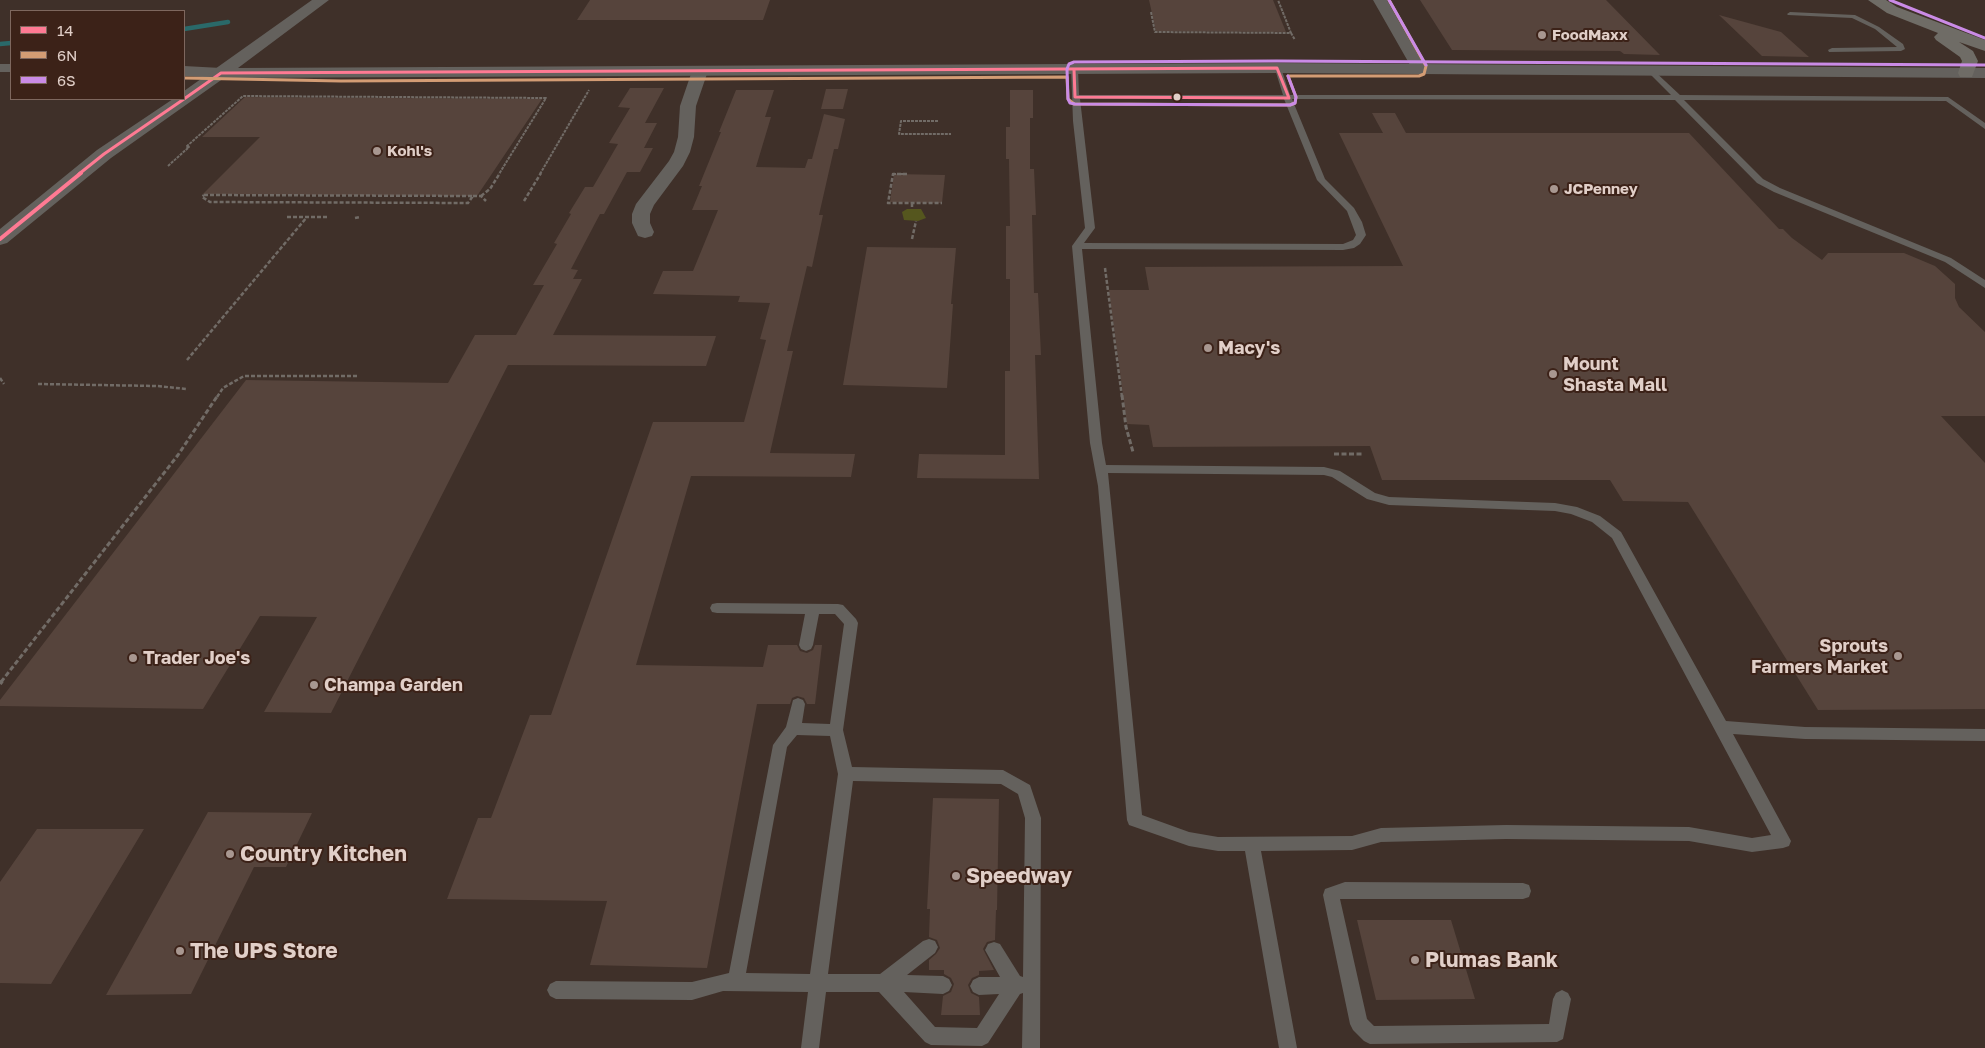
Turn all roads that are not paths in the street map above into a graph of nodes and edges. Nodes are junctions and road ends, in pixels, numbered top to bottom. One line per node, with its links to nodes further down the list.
1 (322, 0): 15 (street)
2 (1380, 0): 11 (street)
3 (1875, 0): 6 (main road)
4 (1890, 0): 6 (main road)
5 (1790, 14): 8 (lane)
6 (1903, 14): 7 (main road); 16 (main road)
7 (1985, 46)
8 (1832, 50)
9 (1277, 68): 10 (street); 11 (street); 20 (lane)
10 (1074, 69): 14 (street); 18 (lane)
11 (1419, 69): 12 (street)
12 (1652, 70): 16 (street); 21 (lane)
13 (185, 71): 15 (street)
14 (700, 71): 15 (street); 24 (street)
15 (221, 73): 19 (street)
16 (1966, 73): 17 (street)
17 (1985, 73)
18 (1075, 97): 20 (lane); 26 (lane)
19 (185, 98)
20 (1289, 98): 21 (lane); 26 (lane)
21 (1677, 98): 23 (lane); 27 (lane)
22 (183, 100): 25 (street)
23 (1985, 127)
24 (645, 232)
25 (0, 239)
26 (1077, 246): 28 (lane)
27 (1985, 285)
28 (1101, 469): 33 (lane); 38 (lane)
29 (717, 608): 30 (lane)
30 (813, 609): 31 (lane); 35 (lane)
31 (806, 645)
32 (798, 704): 34 (lane)
33 (1720, 727): 36 (lane); 38 (lane)
34 (793, 729): 35 (lane); 42 (lane)
35 (836, 730): 37 (lane)
36 (1985, 735)
37 (846, 774): 43 (lane); 47 (lane)
38 (1252, 844): 52 (lane)
39 (1523, 891): 49 (lane)
40 (929, 947): 44 (lane)
41 (994, 950): 47 (lane)
42 (736, 983): 43 (lane); 48 (lane)
43 (818, 983): 44 (lane); 50 (lane)
44 (883, 983): 45 (lane); 47 (lane)
45 (943, 985)
46 (979, 986): 47 (lane)
47 (1024, 986): 51 (lane)
48 (556, 990)
49 (1562, 999)
50 (810, 1048)
51 (1031, 1048)
52 (1288, 1048)

